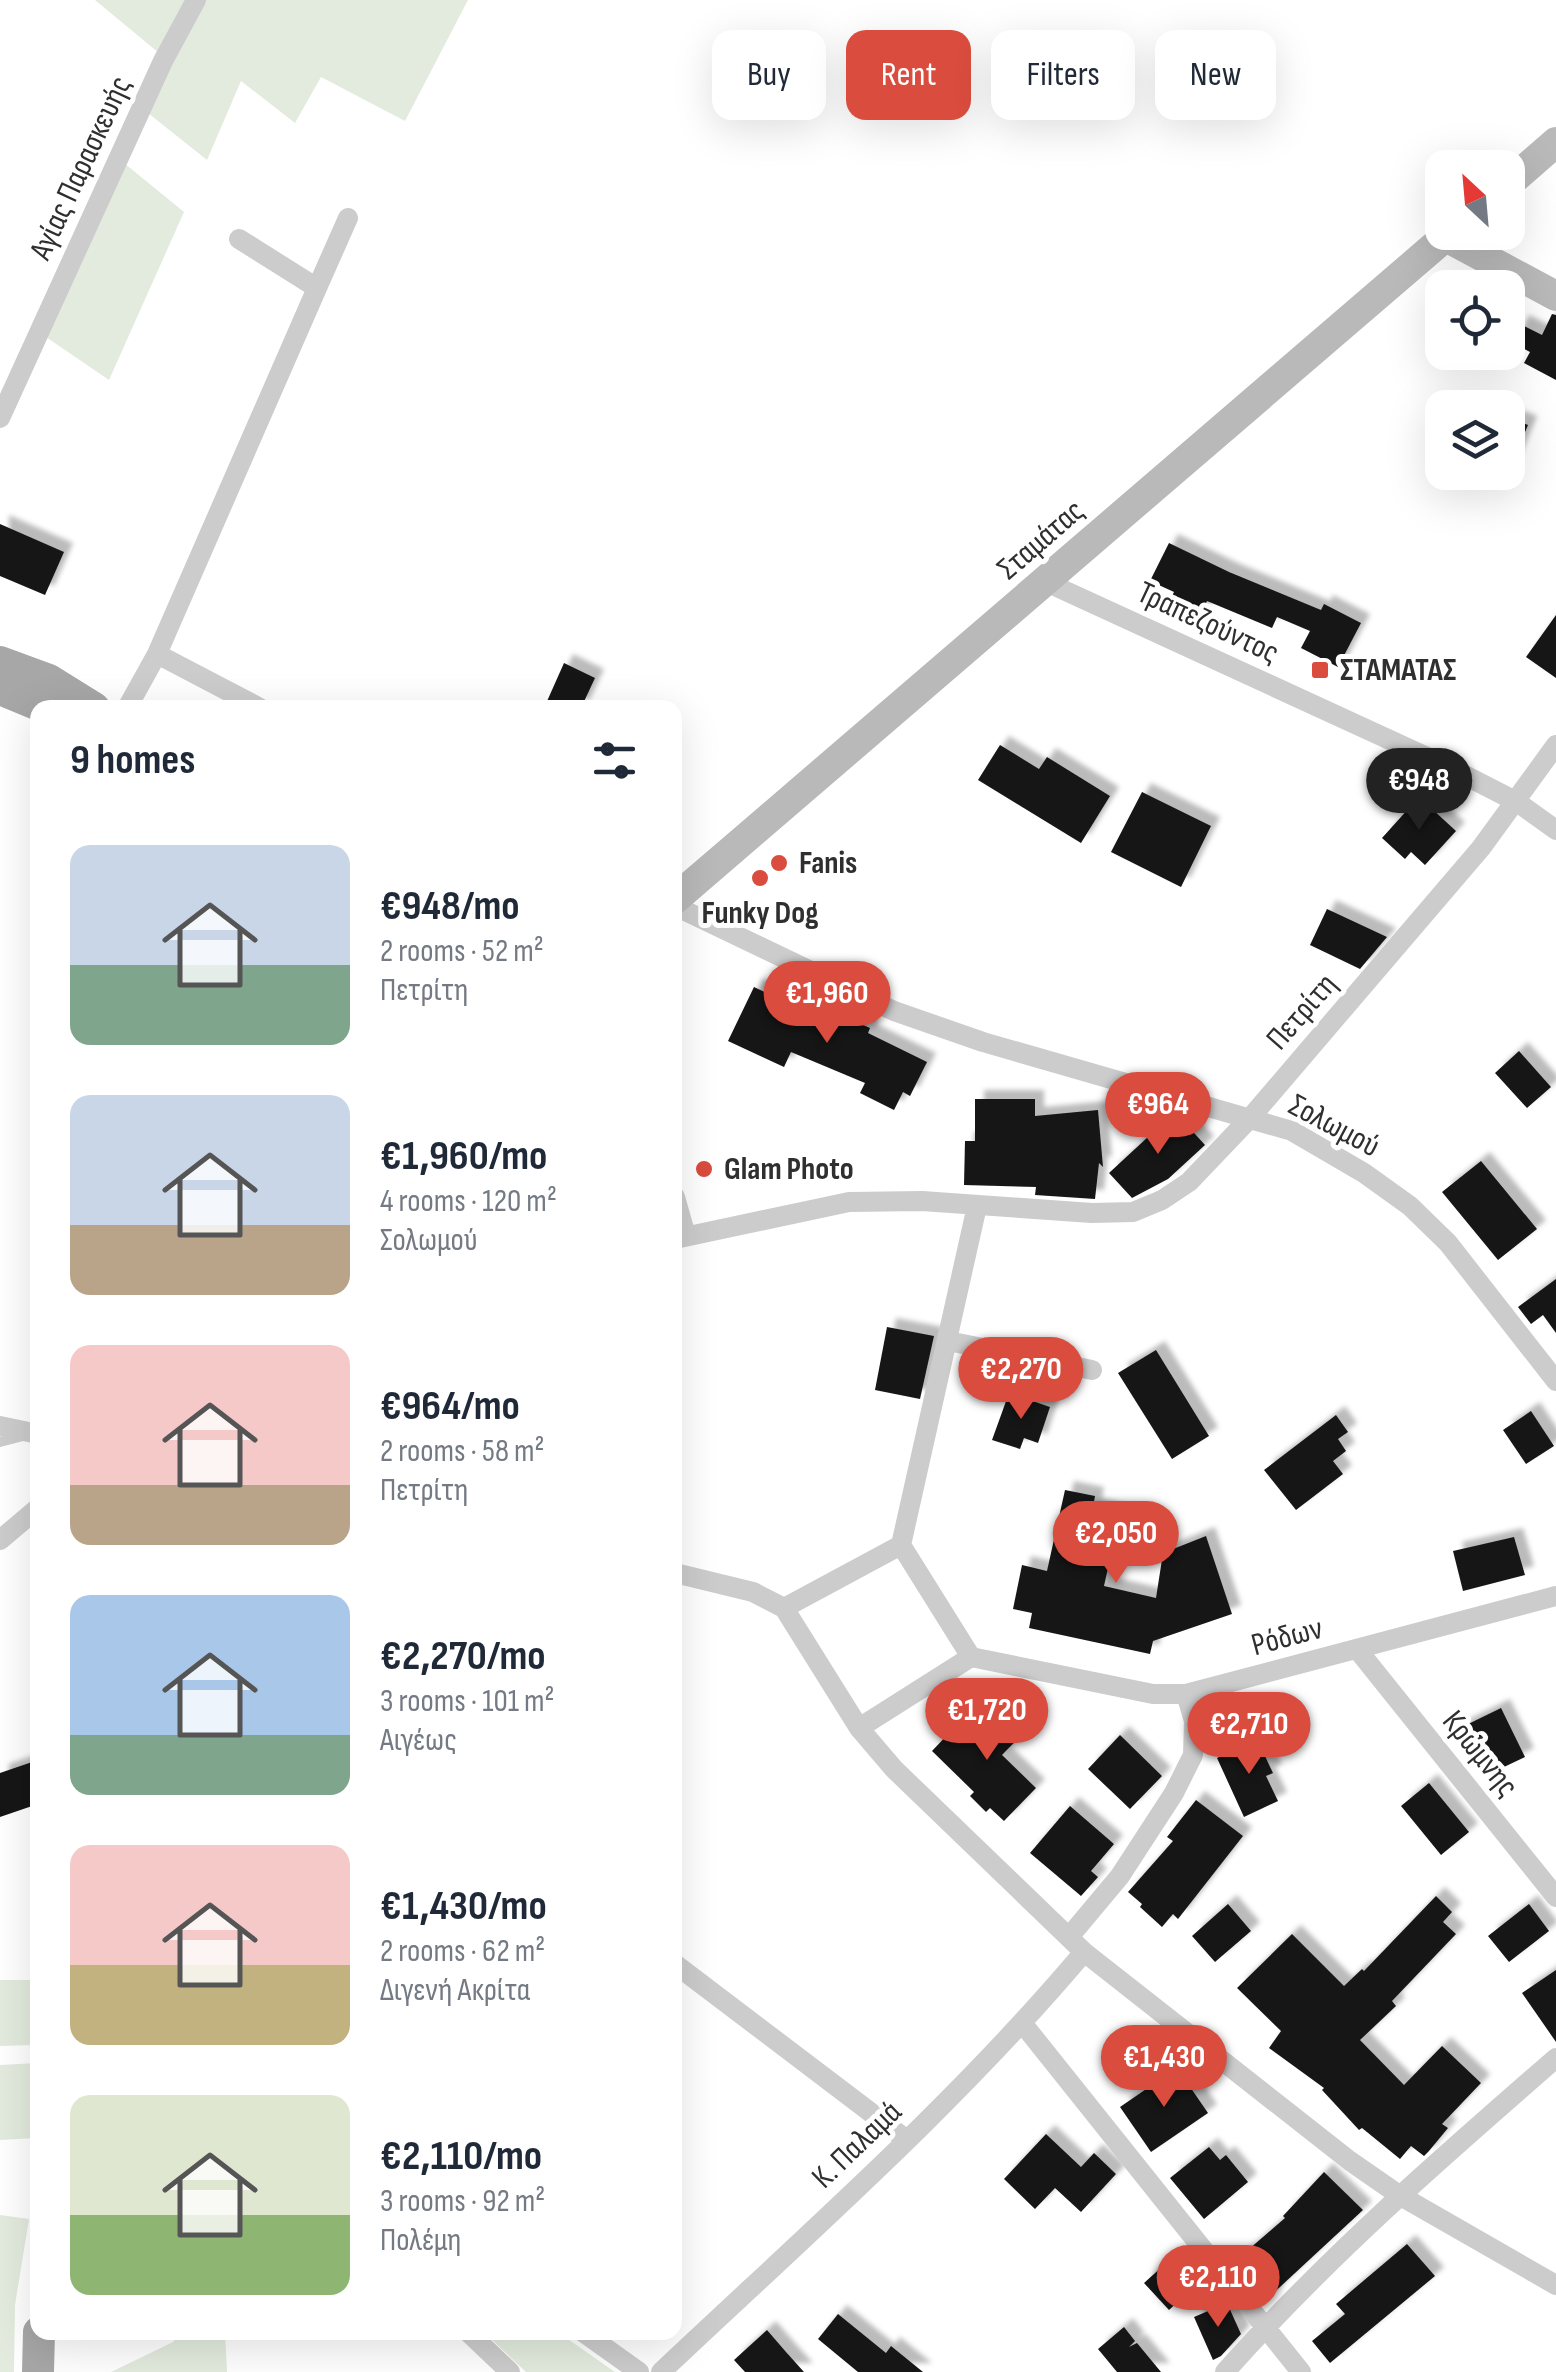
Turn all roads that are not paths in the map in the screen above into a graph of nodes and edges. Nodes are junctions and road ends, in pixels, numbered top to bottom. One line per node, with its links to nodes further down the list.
1 (196, 0): 10 (street, Αγίας Παρασκευής)
2 (1556, 142): 3 (street)
3 (1525, 169)
4 (348, 218): 8 (street)
5 (239, 238): 8 (street)
6 (1432, 250): 11 (street, Σταμάτας)
7 (1475, 250): 9 (street)
8 (318, 288): 12 (street)
9 (1556, 296)
10 (0, 418)
11 (1046, 582): 20 (street, Τραπεζούντος); 22 (street, Σταμάτας)
12 (157, 654): 16 (street); 17 (street)
13 (0, 662): 15 (main road)
14 (0, 690): 18 (main road)
15 (81, 700)
16 (131, 700)
17 (245, 700)
18 (30, 702)
19 (1556, 746): 20 (street, Πετρίτη)
20 (1517, 802): 21 (street, Τραπεζούντος); 24 (street, Πετρίτη)
21 (1556, 830)
22 (682, 896)
23 (682, 905): 24 (street, Σολωμού)
24 (1251, 1118): 25 (street, Πετρίτη); 29 (street, Σολωμού)
25 (977, 1206): 26 (street, Πετρίτη); 27 (street)
26 (682, 1238)
27 (948, 1341): 28 (street); 36 (street)
28 (1092, 1370)
29 (1556, 1381)
30 (0, 1426): 31 (street)
31 (30, 1433)
32 (30, 1435): 33 (lane)
33 (0, 1442)
34 (30, 1515): 35 (street)
35 (0, 1540)
36 (901, 1546): 39 (street); 41 (street)
37 (682, 1575): 39 (street)
38 (1556, 1596): 40 (street, Ρόδων)
39 (784, 1608): 43 (street)
40 (1356, 1650): 42 (street, Ρόδων); 44 (street, Κρώμνης)
41 (971, 1657): 42 (street, Ρόδων); 43 (street)
42 (1186, 1694): 45 (street, Κ. Παλαμά)
43 (858, 1728): 45 (street)
44 (1556, 1896)
45 (1077, 1945): 47 (street, Κ. Παλαμά); 50 (street)
46 (682, 1969): 49 (street)
47 (1023, 2024): 49 (street, Κ. Παλαμά); 52 (street)
48 (1556, 2058): 50 (street)
49 (908, 2140): 59 (street, Κ. Παλαμά)
50 (1399, 2195): 51 (street); 52 (street)
51 (1556, 2285)
52 (1265, 2326): 60 (street); 61 (street)
53 (39, 2340): 56 (main road)
54 (476, 2340): 57 (street)
55 (594, 2340): 58 (street)
56 (38, 2372)
57 (510, 2372)
58 (639, 2372)
59 (660, 2372)
60 (1225, 2372)
61 (1301, 2372)

